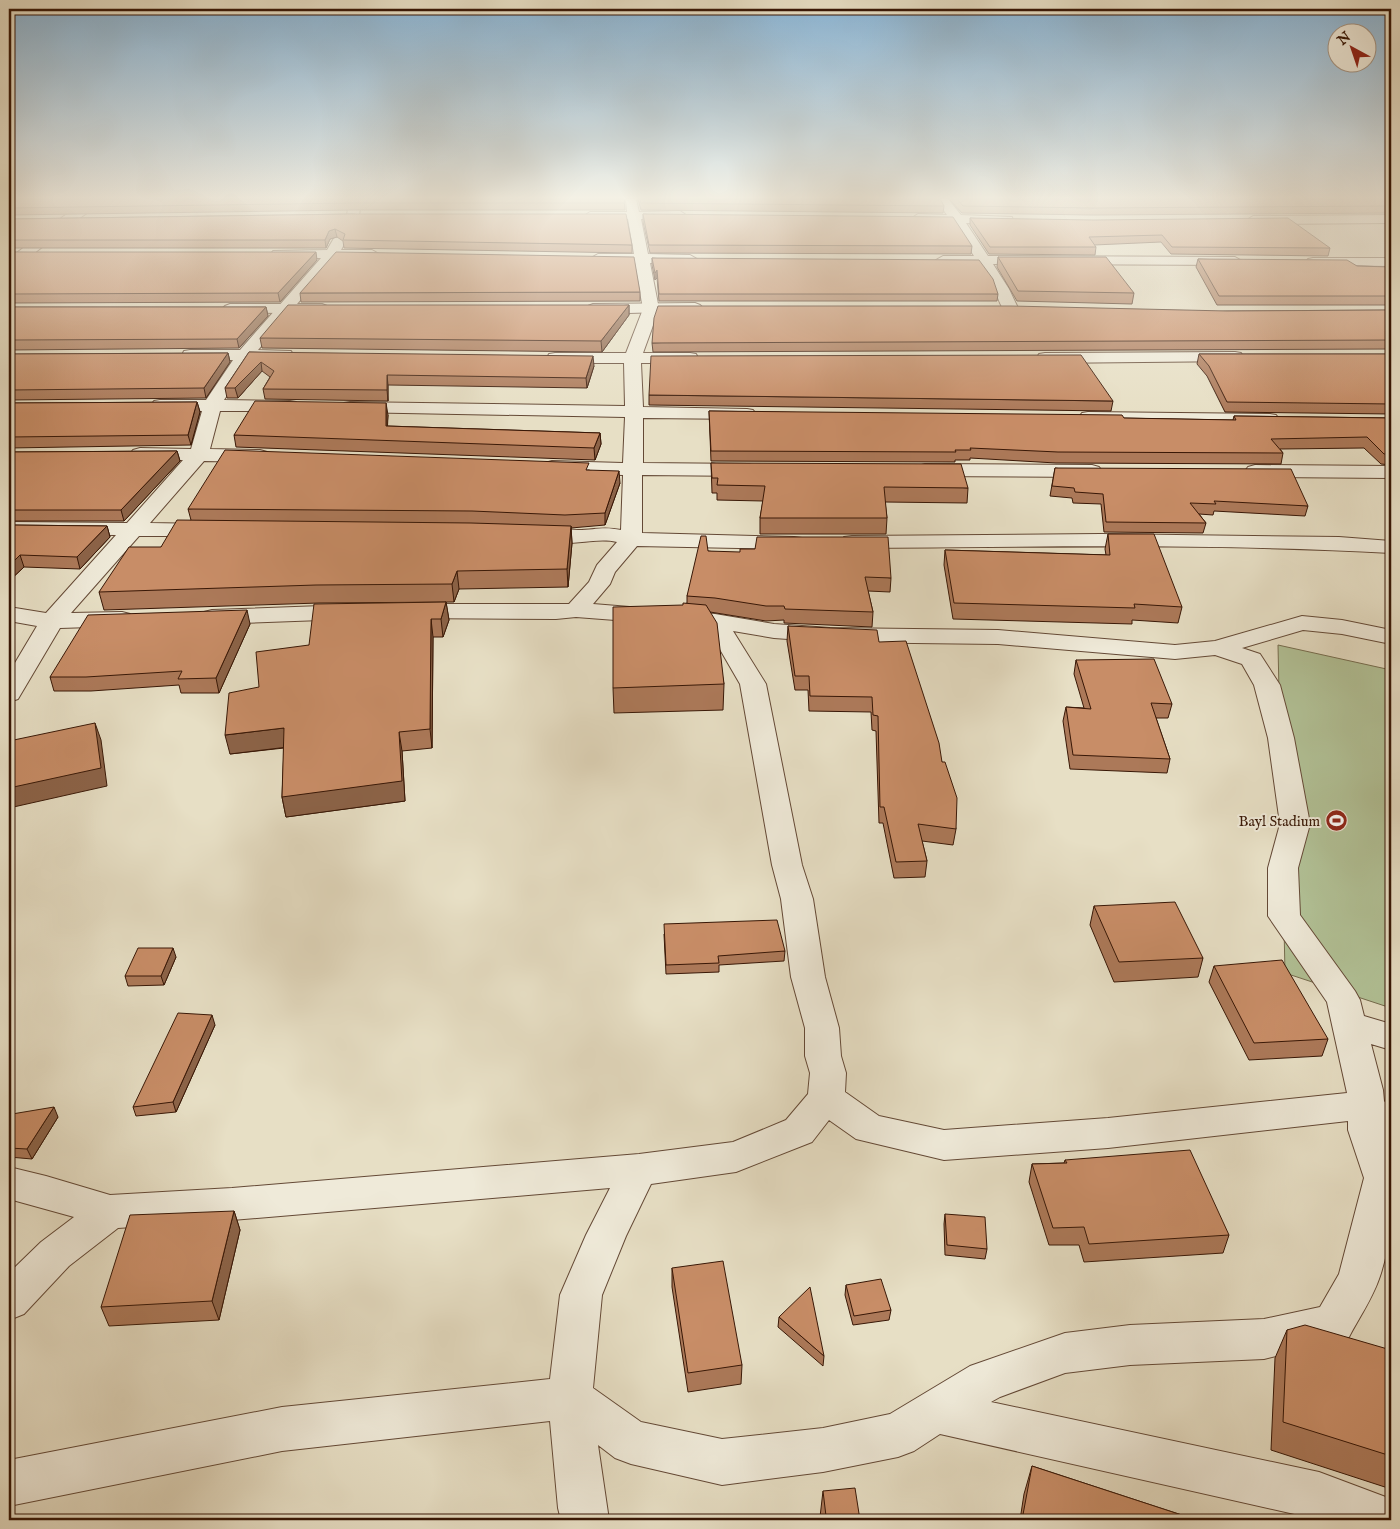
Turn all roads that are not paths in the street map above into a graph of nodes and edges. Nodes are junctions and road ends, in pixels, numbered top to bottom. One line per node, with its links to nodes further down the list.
1 (318, 270): 10 (street)
2 (643, 270): 5 (street)
3 (990, 270): 8 (street)
4 (582, 308): 5 (street)
5 (651, 308): 6 (street); 20 (street)
6 (711, 308)
7 (990, 308): 8 (street)
8 (1010, 308): 12 (street)
9 (216, 309): 10 (street)
10 (285, 309): 11 (street); 14 (street)
11 (335, 309)
12 (1030, 309)
13 (176, 355): 14 (street)
14 (245, 355): 15 (street); 22 (street)
15 (305, 355)
16 (1253, 357): 19 (street)
17 (542, 358): 20 (street)
18 (709, 358): 20 (street)
19 (1026, 358)
20 (632, 359): 25 (street)
21 (144, 405): 22 (street)
22 (212, 405): 23 (street); 29 (street)
23 (310, 407)
24 (330, 407): 25 (street)
25 (634, 412): 26 (street); 33 (street)
26 (762, 414)
27 (1070, 417): 28 (street)
28 (1285, 420)
29 (200, 453): 30 (street); 31 (street); 41 (street)
30 (123, 454)
31 (278, 456)
32 (534, 466): 33 (street)
33 (632, 470): 34 (street); 44 (street)
34 (771, 470)
35 (910, 470): 36 (street)
36 (1108, 471)
37 (1237, 471): 38 (street)
38 (1383, 472): 39 (street)
39 (1391, 491)
40 (9, 528): 41 (street)
41 (133, 530): 42 (street); 50 (street)
42 (230, 531)
43 (518, 534): 44 (street)
44 (631, 539): 45 (street); 46 (street)
45 (1391, 547)
46 (576, 610): 48 (street); 51 (street)
47 (9, 614): 50 (street)
48 (186, 617)
49 (148, 618): 50 (street)
50 (52, 621): 54 (street)
51 (715, 622): 53 (street); 58 (street)
52 (1391, 637): 53 (street)
53 (1217, 648): 56 (street)
54 (15, 672): 55 (street)
55 (9, 694)
56 (1349, 1024): 57 (street); 59 (street)
57 (1391, 1037)
58 (826, 1098): 59 (street); 60 (street)
59 (1379, 1121): 65 (street)
60 (639, 1170): 62 (street); 64 (street)
61 (9, 1183): 62 (street)
62 (110, 1212): 63 (street)
63 (9, 1300)
64 (570, 1398): 65 (street); 66 (street); 67 (street)
65 (936, 1412): 68 (street)
66 (9, 1483)
67 (585, 1520)
68 (1385, 1520)

